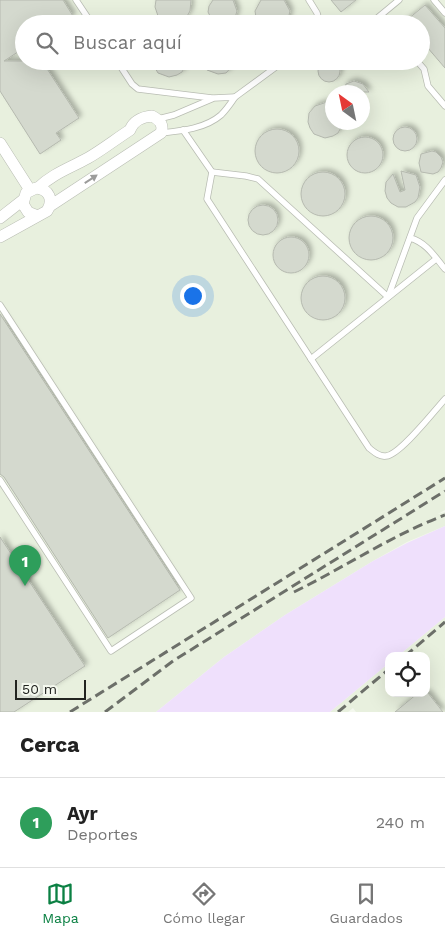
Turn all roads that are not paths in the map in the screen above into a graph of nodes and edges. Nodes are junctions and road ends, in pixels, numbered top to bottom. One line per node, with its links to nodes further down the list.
1 (76, 0): 6 (lane)
2 (309, 0): 7 (lane)
3 (399, 0): 8 (lane)
4 (434, 0): 5 (lane)
5 (445, 13)
6 (86, 15)
7 (318, 15)
8 (381, 15)
9 (122, 70): 13 (lane)
10 (272, 70): 12 (lane)
11 (424, 70): 14 (lane)
12 (235, 97): 13 (lane); 16 (lane)
13 (214, 98): 15 (lane)
14 (445, 106)
15 (157, 119): 17 (street); 21 (street)
16 (183, 130): 17 (lane); 19 (lane)
17 (161, 133): 22 (street, one-way to 17)
18 (0, 143): 21 (street)
19 (212, 172): 29 (lane); 31 (lane)
20 (445, 180): 26 (lane)
21 (30, 193): 22 (street); 23 (street); 24 (street)
22 (50, 206): 23 (street)
23 (38, 216): 25 (street)
24 (0, 218)
25 (0, 237)
26 (410, 238): 27 (lane); 29 (lane)
27 (436, 259): 28 (lane); 29 (lane)
28 (444, 266)
29 (388, 297): 31 (lane)
30 (0, 305): 33 (lane)
31 (311, 359): 32 (lane)
32 (445, 399)
33 (0, 480)

